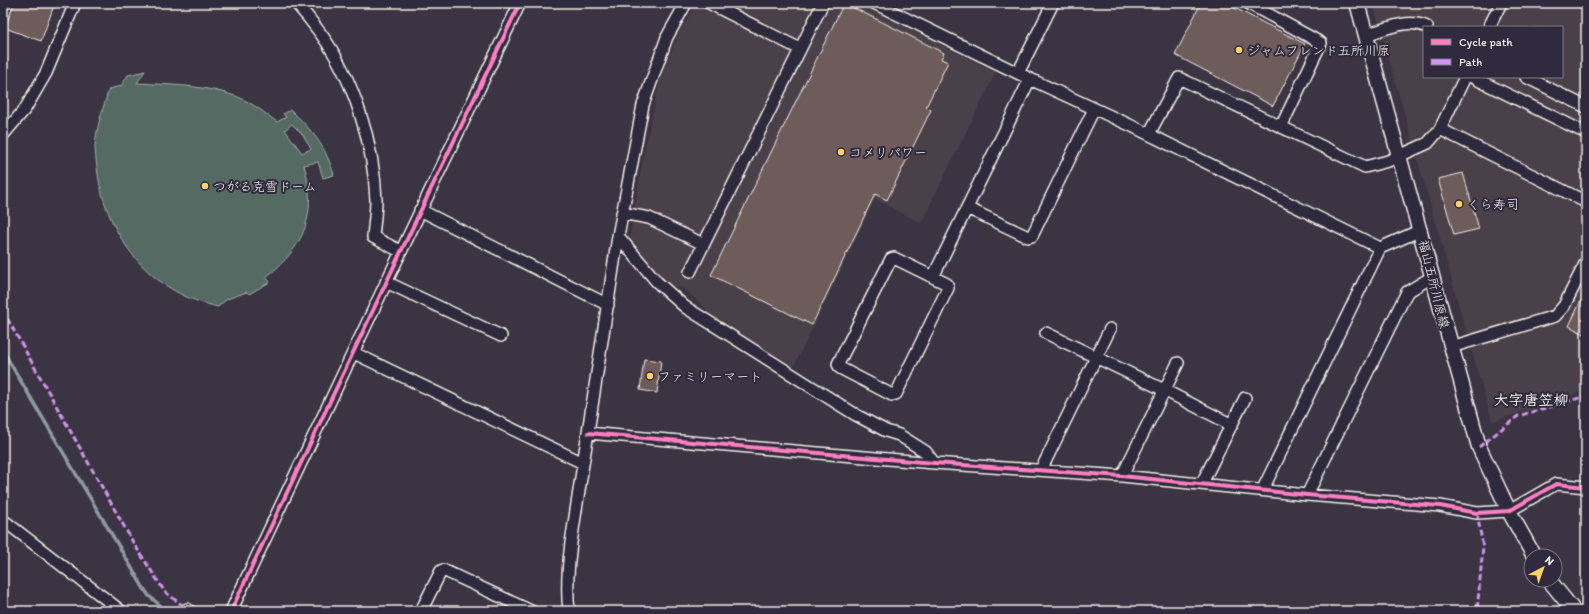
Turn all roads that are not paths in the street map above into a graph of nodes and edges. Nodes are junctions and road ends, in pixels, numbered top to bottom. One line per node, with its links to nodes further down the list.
1 (75, 3): 27 (street)
2 (296, 3): 37 (street)
3 (520, 3): 31 (street)
4 (686, 3): 32 (street)
5 (709, 3): 15 (street)
6 (823, 3): 15 (street)
7 (874, 3): 16 (street)
8 (1053, 3): 16 (street)
9 (1248, 3): 23 (street)
10 (1357, 3): 14 (main road, 福山五所川原線)
11 (1501, 3): 13 (street)
12 (1424, 26): 14 (street)
13 (1490, 26)
14 (1366, 35): 28 (main road, 福山五所川原線)
15 (800, 49): 35 (street)
16 (1018, 73): 20 (street)
17 (1465, 78): 24 (street)
18 (1474, 78): 25 (street)
19 (1528, 78): 21 (street)
20 (1030, 79): 22 (street); 30 (street)
21 (1586, 107)
22 (1094, 109): 26 (street); 30 (street)
23 (1281, 127): 26 (street); 28 (street)
24 (1440, 129): 28 (street); 29 (street)
25 (1586, 133)
26 (1149, 134): 36 (street)
27 (3, 135)
28 (1399, 155): 33 (main road, 福山五所川原線)
29 (1586, 202)
30 (967, 208): 40 (street)
31 (420, 210): 37 (street); 43 (street)
32 (622, 213): 34 (street); 35 (street)
33 (1421, 230): 36 (street); 41 (main road, 福山五所川原線)
34 (618, 236): 43 (street); 56 (street)
35 (704, 244): 39 (street)
36 (1380, 248): 61 (street)
37 (400, 251): 42 (street)
38 (1586, 262): 47 (street)
39 (690, 272)
40 (933, 277): 40 (street)
41 (1432, 277): 47 (main road, 福山五所川原線); 62 (street)
42 (386, 282): 46 (street); 48 (street)
43 (608, 305): 54 (street)
44 (1110, 329): 49 (street)
45 (1046, 333): 49 (street)
46 (501, 336)
47 (1451, 348): 63 (main road, 福山五所川原線)
48 (354, 353): 55 (street); 69 (street)
49 (1096, 357): 51 (street); 57 (street)
50 (1178, 364): 51 (street)
51 (1164, 390): 53 (street); 58 (street)
52 (1245, 398): 53 (street)
53 (1232, 425): 59 (street)
54 (588, 433): 55 (street); 56 (street)
55 (583, 463): 72 (street)
56 (934, 463): 57 (street)
57 (1041, 470): 58 (street)
58 (1122, 476): 59 (street)
59 (1202, 483): 61 (street)
60 (1586, 487): 63 (street)
61 (1263, 489): 62 (street)
62 (1306, 494): 63 (street)
63 (1509, 511): 65 (main road, 福山五所川原線)
64 (3, 520): 68 (street)
65 (1530, 548)
66 (1555, 588): 73 (main road)
67 (512, 607): 70 (street); 71 (street)
68 (121, 611)
69 (231, 611)
70 (421, 611)
71 (531, 611)
72 (569, 611)
73 (1574, 611)

